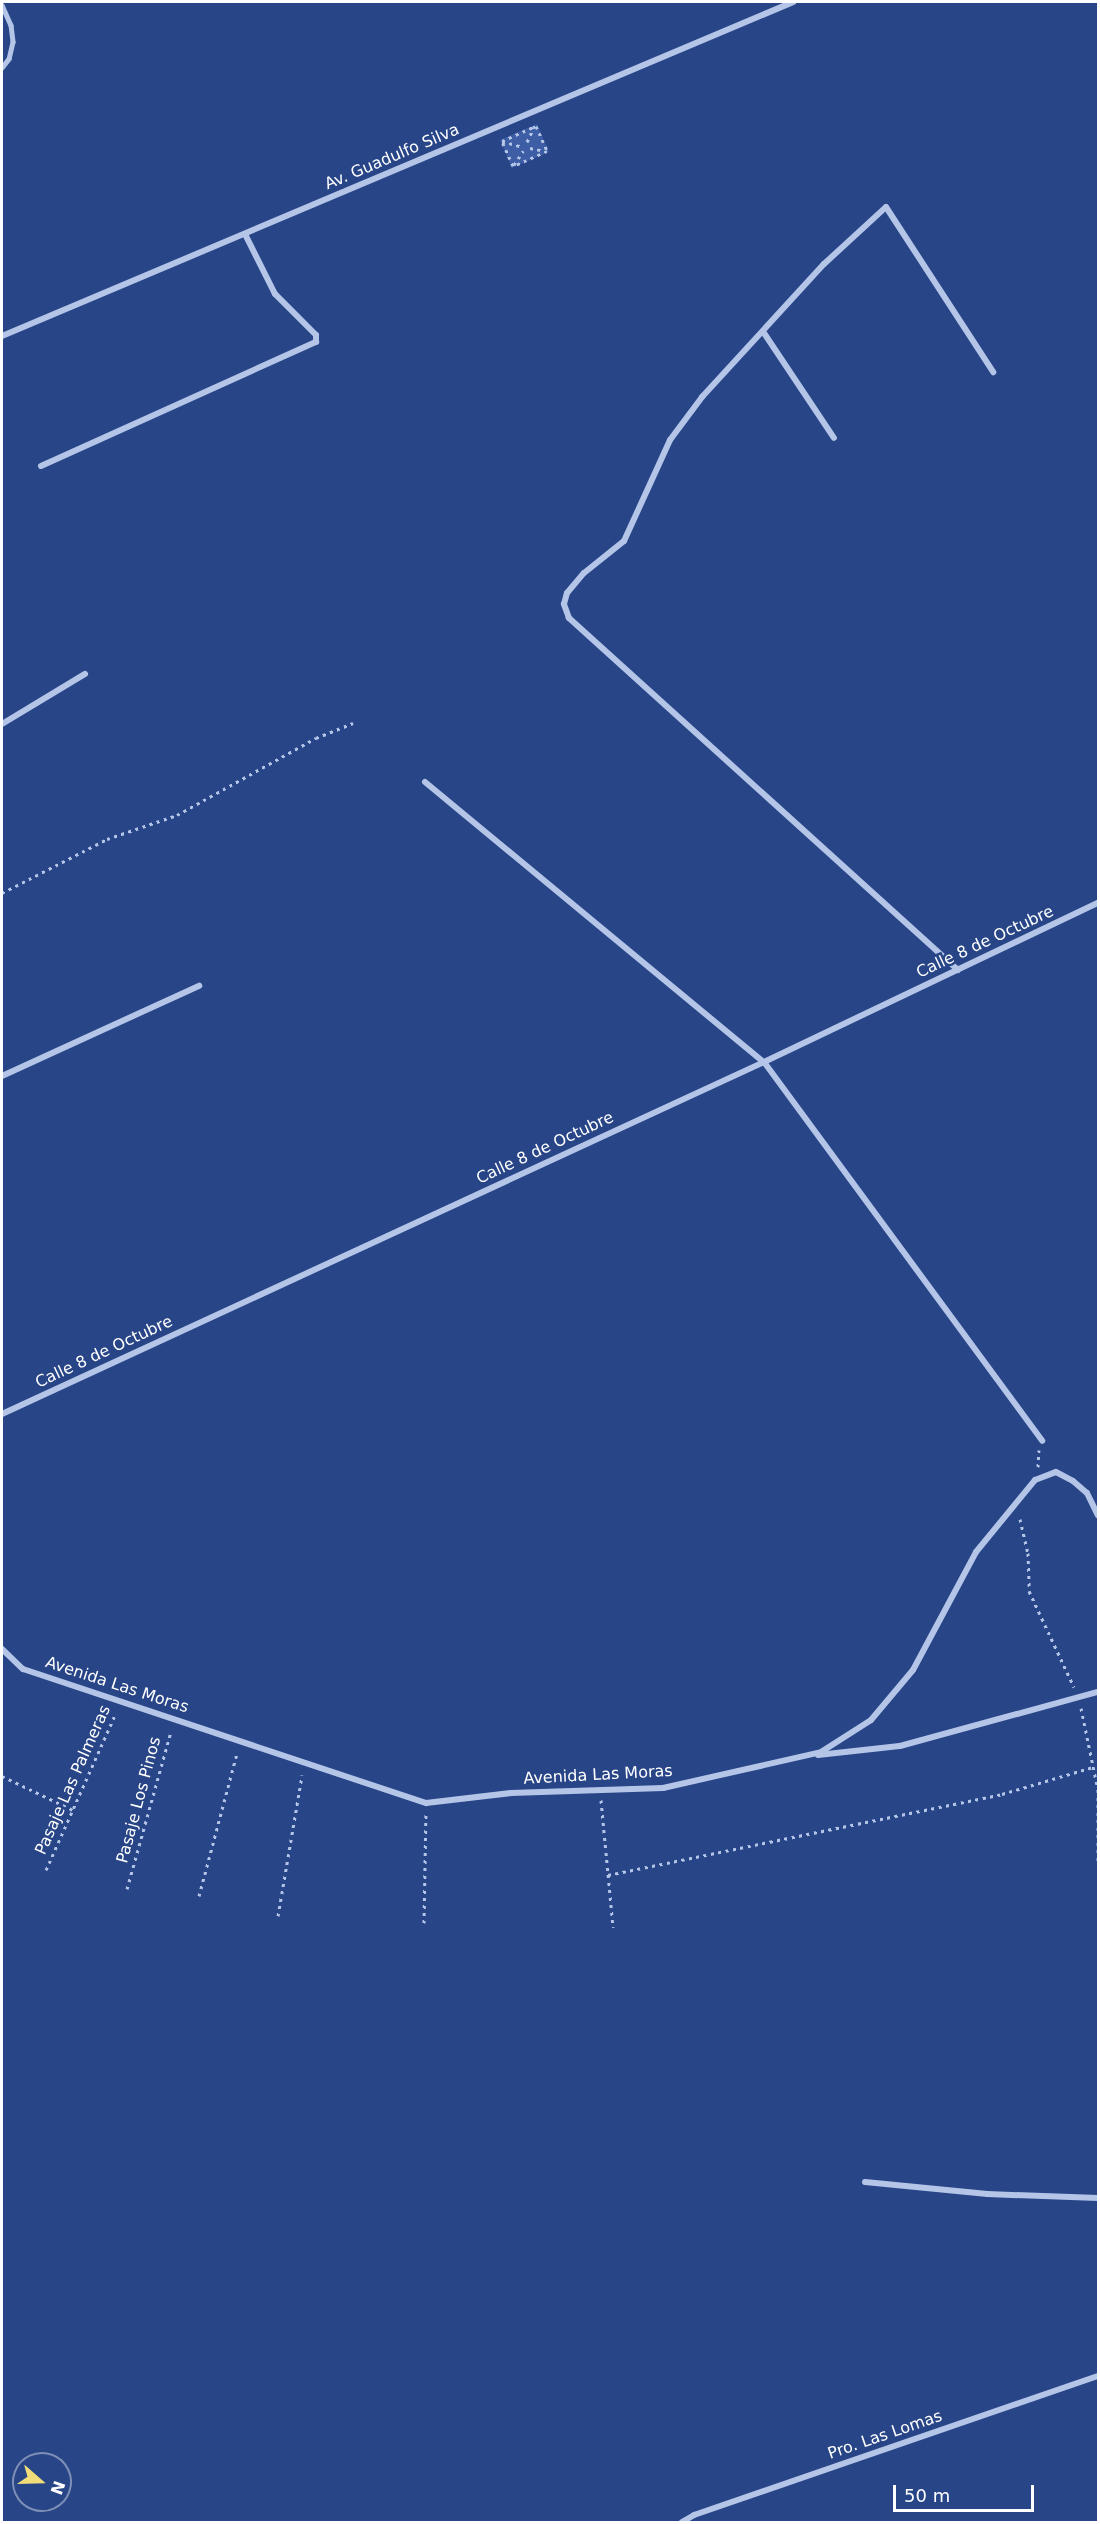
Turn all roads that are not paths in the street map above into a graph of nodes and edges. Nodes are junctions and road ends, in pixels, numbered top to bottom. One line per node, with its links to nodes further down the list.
1 (793, 2): 4 (street, Av. Guadulfo Silva)
2 (2, 5): 3 (lane)
3 (2, 68)
4 (245, 234): 6 (street, Av. Guadulfo Silva); 9 (street)
5 (764, 333): 7 (street); 8 (street); 14 (street)
6 (2, 336)
7 (993, 372)
8 (834, 438)
9 (41, 466)
10 (85, 675): 11 (street)
11 (2, 724)
12 (425, 782): 16 (street)
13 (1098, 903): 14 (street, Calle 8 de Octubre)
14 (958, 970): 16 (street, Calle 8 de Octubre)
15 (199, 986): 17 (street)
16 (764, 1062): 18 (street, Calle 8 de Octubre); 19 (street)
17 (2, 1076)
18 (2, 1414)
19 (1042, 1441)
20 (1098, 1516): 23 (street, Avenida Las Moras)
21 (2, 1649): 23 (street, Avenida Las Moras)
22 (1098, 1692): 23 (street)
23 (796, 1758)
24 (865, 2182): 25 (street)
25 (1098, 2198)
26 (1098, 2376): 27 (street, Pro. Las Lomas)
27 (682, 2523)

